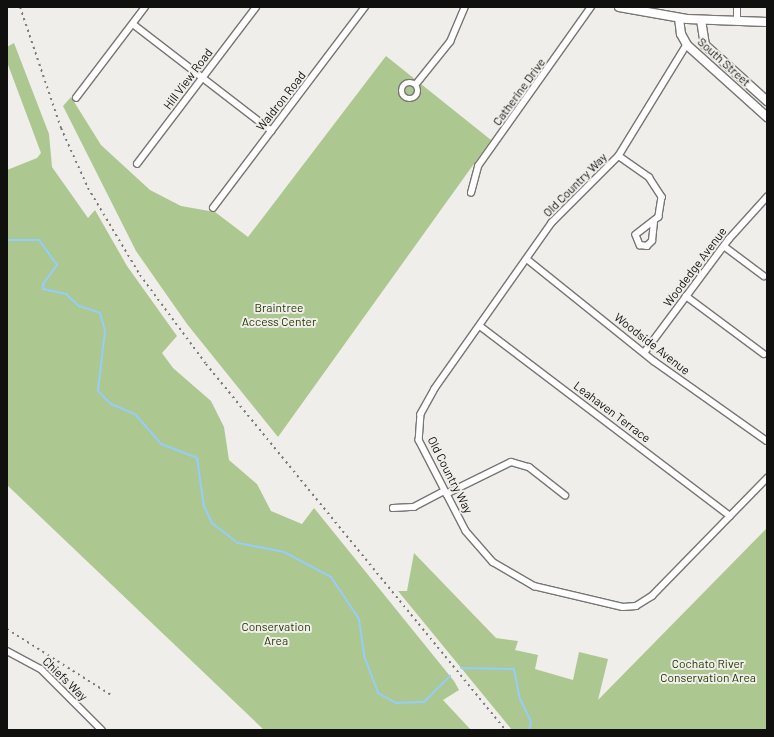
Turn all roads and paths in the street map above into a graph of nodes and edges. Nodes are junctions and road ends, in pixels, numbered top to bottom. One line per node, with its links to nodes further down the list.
1 (145, 7): 12 (street)
2 (256, 7): 14 (street, Hill View Road)
3 (365, 7): 19 (street, Waldron Road)
4 (465, 7): 15 (street)
5 (591, 7): 22 (street, Catherine Drive)
6 (619, 7): 8 (main road)
7 (737, 7): 10 (street)
8 (679, 18): 9 (main road); 13 (main road, South Street)
9 (701, 20): 10 (main road); 17 (main road, South Street)
10 (737, 22): 11 (main road)
11 (767, 22)
12 (133, 24): 14 (street); 16 (street)
13 (687, 45): 18 (main road, South Street); 20 (street, Old Country Way)
14 (202, 78): 19 (street); 21 (street, Hill View Road)
15 (417, 83)
16 (76, 98)
17 (767, 101)
18 (767, 116)
19 (272, 131): 24 (street, Waldron Road)
20 (619, 156): 25 (street); 27 (street, Old Country Way)
21 (137, 164)
22 (470, 193)
23 (767, 198): 26 (street, Woodedge Avenue)
24 (213, 208)
25 (654, 223)
26 (724, 246): 28 (street); 29 (street, Woodedge Avenue)
27 (527, 259): 30 (street, Old Country Way); 31 (street, Woodside Avenue)
28 (764, 276)
29 (686, 296): 31 (street, Woodedge Avenue); 32 (street)
30 (480, 326): 35 (street, Old Country Way); 38 (street, Leahaven Terrace)
31 (644, 353): 33 (street, Woodside Avenue)
32 (764, 354)
33 (767, 441)
34 (767, 478): 38 (street, Old Country Way)
35 (445, 492): 36 (street); 37 (street); 38 (street, Old Country Way)
36 (564, 495)
37 (393, 508)
38 (730, 516)
39 (7, 651): 40 (street, Chiefs Way)
40 (102, 730)

